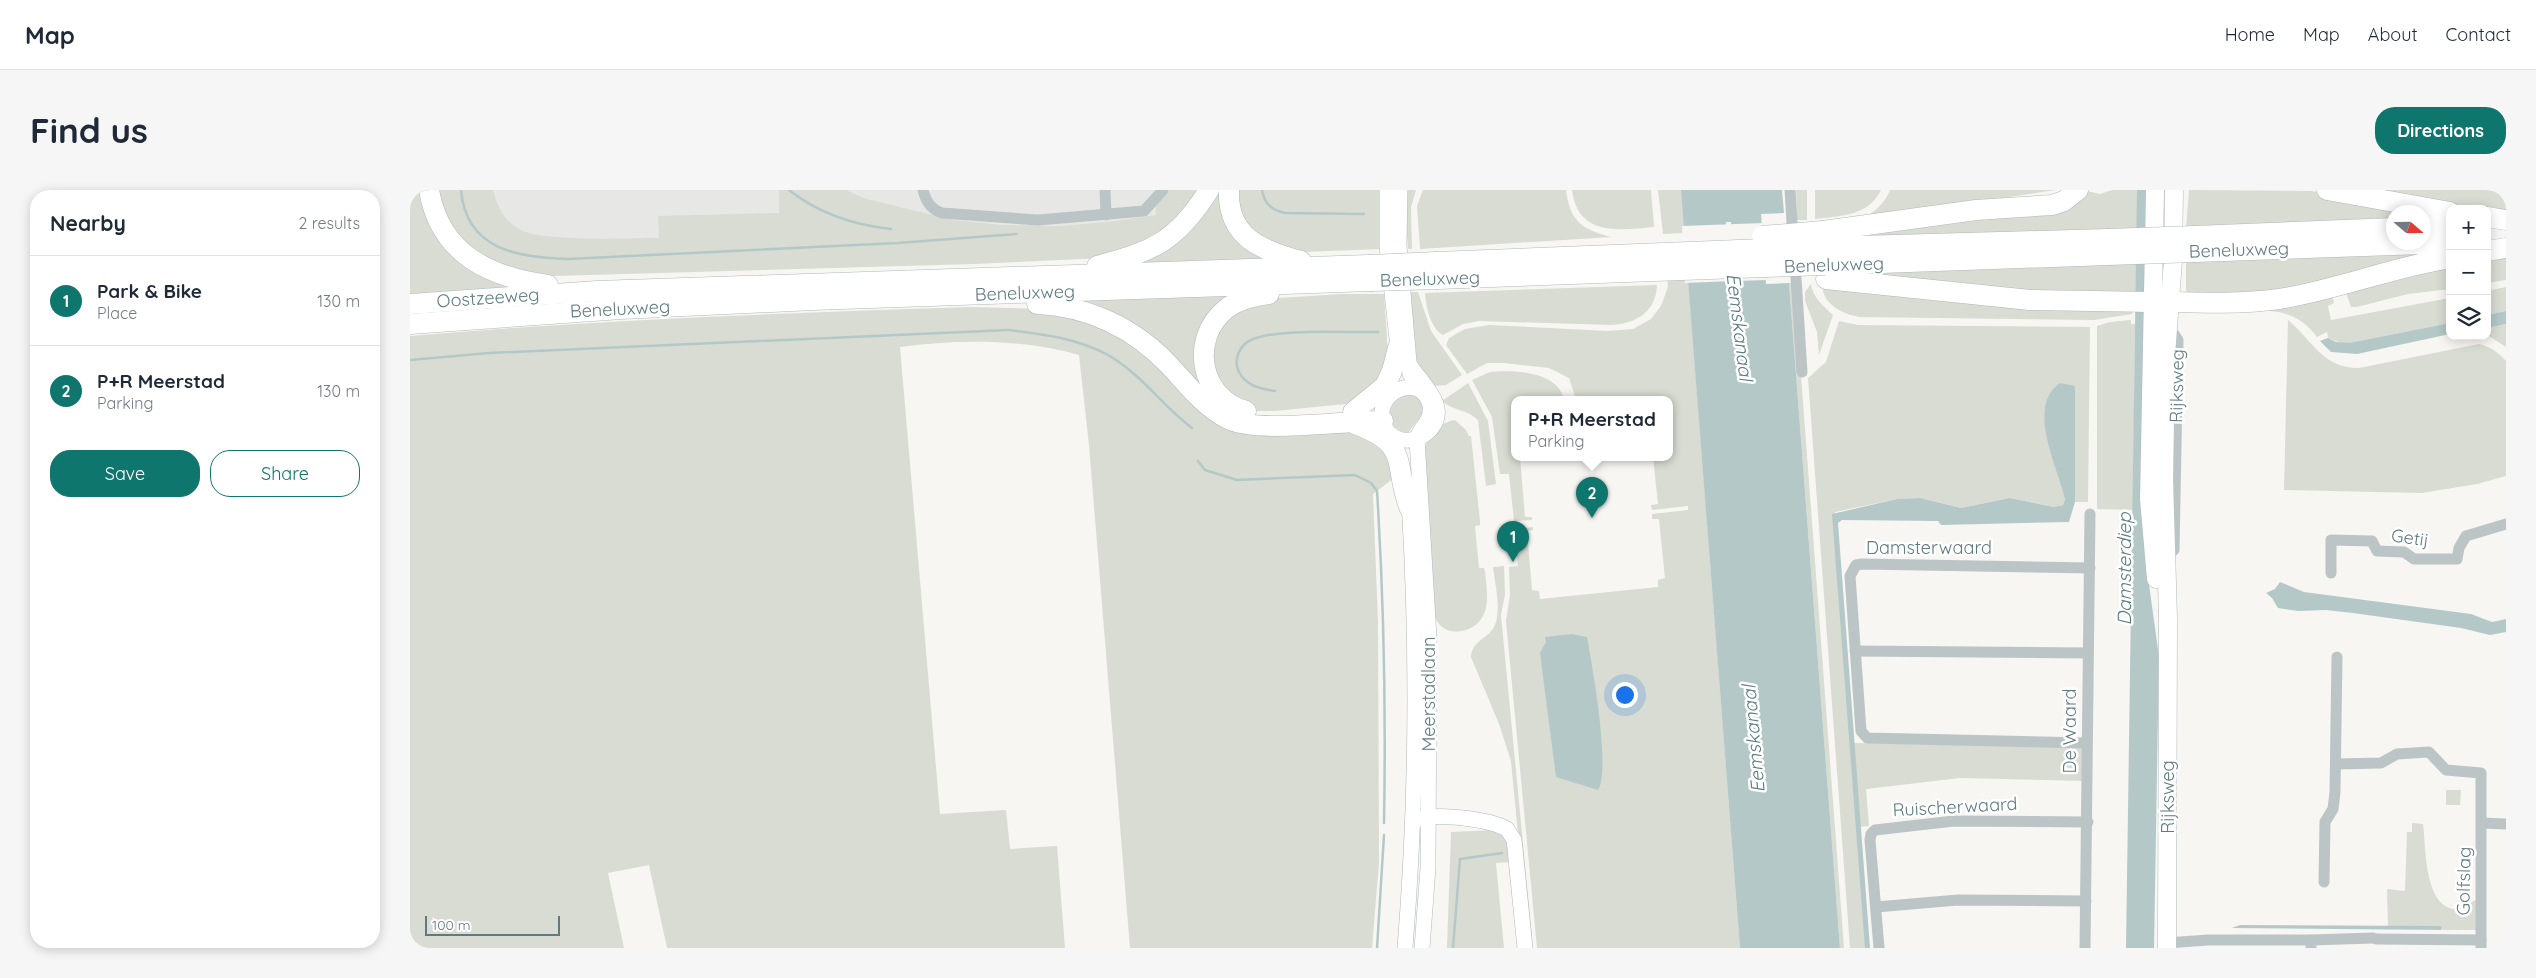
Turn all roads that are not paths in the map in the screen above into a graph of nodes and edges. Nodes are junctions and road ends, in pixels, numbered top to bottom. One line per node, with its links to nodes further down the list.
1 (429, 190): 37 (highway)
2 (923, 190): 17 (street)
3 (1105, 190): 17 (street)
4 (1163, 190): 17 (street)
5 (1209, 190): 35 (highway)
6 (1230, 190): 33 (highway)
7 (1388, 190): 43 (main road)
8 (1400, 190): 43 (main road)
9 (1790, 190): 44 (street)
10 (2066, 190): 15 (highway)
11 (2078, 190): 15 (highway)
12 (2155, 190): 39 (main road, Rijksweg)
13 (2174, 190): 39 (main road, Rijksweg)
14 (2326, 190): 16 (highway)
15 (1998, 209): 30 (highway)
16 (2446, 211)
17 (1106, 215)
18 (2491, 218): 19 (highway)
19 (2506, 222): 20 (highway)
20 (2491, 224)
21 (2446, 226): 22 (highway)
22 (2431, 227)
23 (2386, 229): 27 (highway, Beneluxweg)
24 (2506, 241): 25 (highway)
25 (2491, 242)
26 (2446, 243): 27 (highway, Beneluxweg)
27 (2195, 244): 30 (highway, Beneluxweg, bridge)
28 (2506, 248): 29 (highway)
29 (2491, 250)
30 (1825, 255): 32 (highway, Beneluxweg, bridge); 32 (highway, Beneluxweg); 39 (highway)
31 (2446, 259): 39 (highway)
32 (1649, 263): 34 (highway, Beneluxweg, bridge)
33 (1323, 266): 34 (highway, Beneluxweg); 35 (highway, Beneluxweg)
34 (1370, 273): 36 (highway, Beneluxweg)
35 (1061, 275): 37 (highway, Beneluxweg)
36 (1343, 282): 38 (highway, Beneluxweg); 47 (highway)
37 (597, 291): 40 (highway, Oostzeeweg)
38 (963, 296): 41 (highway, Beneluxweg); 47 (highway)
39 (2150, 302): 42 (main road, Rijksweg)
40 (410, 304)
41 (410, 324)
42 (2159, 334): 52 (main road, Rijksweg); 52 (street, Rijksweg)
43 (1403, 356): 45 (main road); 45 (main road); 47 (highway)
44 (1802, 372)
45 (1412, 386): 46 (main road); 48 (main road)
46 (1383, 414): 47 (highway); 48 (main road)
47 (1352, 417): 49 (highway)
48 (1410, 440): 49 (main road, Meerstadlaan); 61 (main road, Meerstadlaan)
49 (1410, 509): 60 (main road, Meerstadlaan)
50 (2090, 514): 53 (street, De Waard)
51 (2506, 524): 54 (street, Getij)
52 (2160, 560): 68 (main road, Rijksweg)
53 (2090, 568): 55 (street, Damsterwaard); 56 (street, De Waard)
54 (2331, 573)
55 (1856, 651): 56 (street); 58 (street, Damsterwaard)
56 (2088, 653): 58 (street, De Waard)
57 (2336, 657): 59 (street)
58 (2088, 743): 62 (street, De Waard)
59 (2336, 764): 63 (street, Golfslag); 65 (street)
60 (1412, 821): 61 (main road); 71 (main road, Meerstadlaan)
61 (1428, 822): 72 (main road, Meerstadlaan); 73 (main road)
62 (2088, 822): 66 (street, De Waard); 67 (street, Ruischerwaard)
63 (2482, 823): 64 (street, Golfslag); 70 (street, Golfslag)
64 (2506, 824)
65 (2324, 882)
66 (2086, 901): 67 (street); 75 (street, De Waard)
67 (1876, 907): 74 (street, Ruischerwaard)
68 (2172, 944): 69 (street, Golfslag)
69 (2311, 944): 70 (street, Golfslag)
70 (2481, 944)
71 (1405, 948)
72 (1422, 948)
73 (1525, 948)
74 (1879, 948)
75 (2086, 948)

